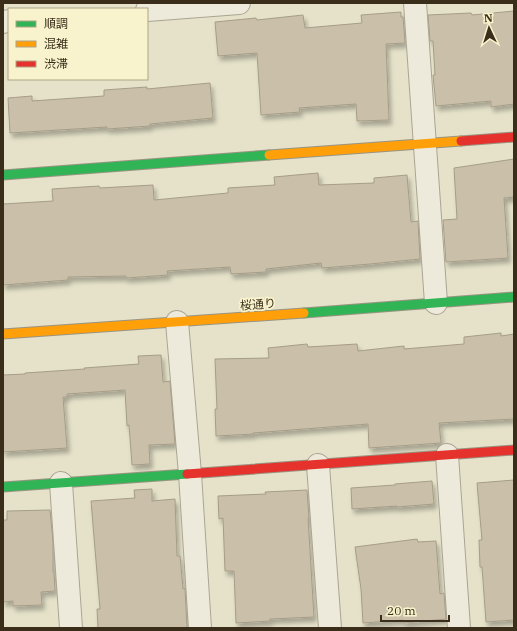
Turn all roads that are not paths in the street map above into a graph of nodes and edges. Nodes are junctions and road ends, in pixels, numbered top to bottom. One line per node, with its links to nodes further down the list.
1 (239, 3): 3 (street)
2 (415, 3): 5 (street)
3 (148, 10)
4 (514, 137): 5 (street)
5 (424, 144): 6 (street); 8 (street)
6 (3, 175)
7 (514, 297): 8 (street, 桜通り)
8 (436, 303): 9 (street, 桜通り)
9 (177, 322): 10 (street, 桜通り); 14 (street)
10 (3, 334)
11 (514, 450): 12 (street)
12 (447, 455): 13 (street); 20 (street)
13 (318, 465): 14 (street); 19 (street)
14 (190, 474): 15 (street); 18 (street)
15 (61, 483): 16 (street); 17 (street)
16 (3, 487)
17 (71, 628)
18 (200, 628)
19 (330, 628)
20 (459, 628)

